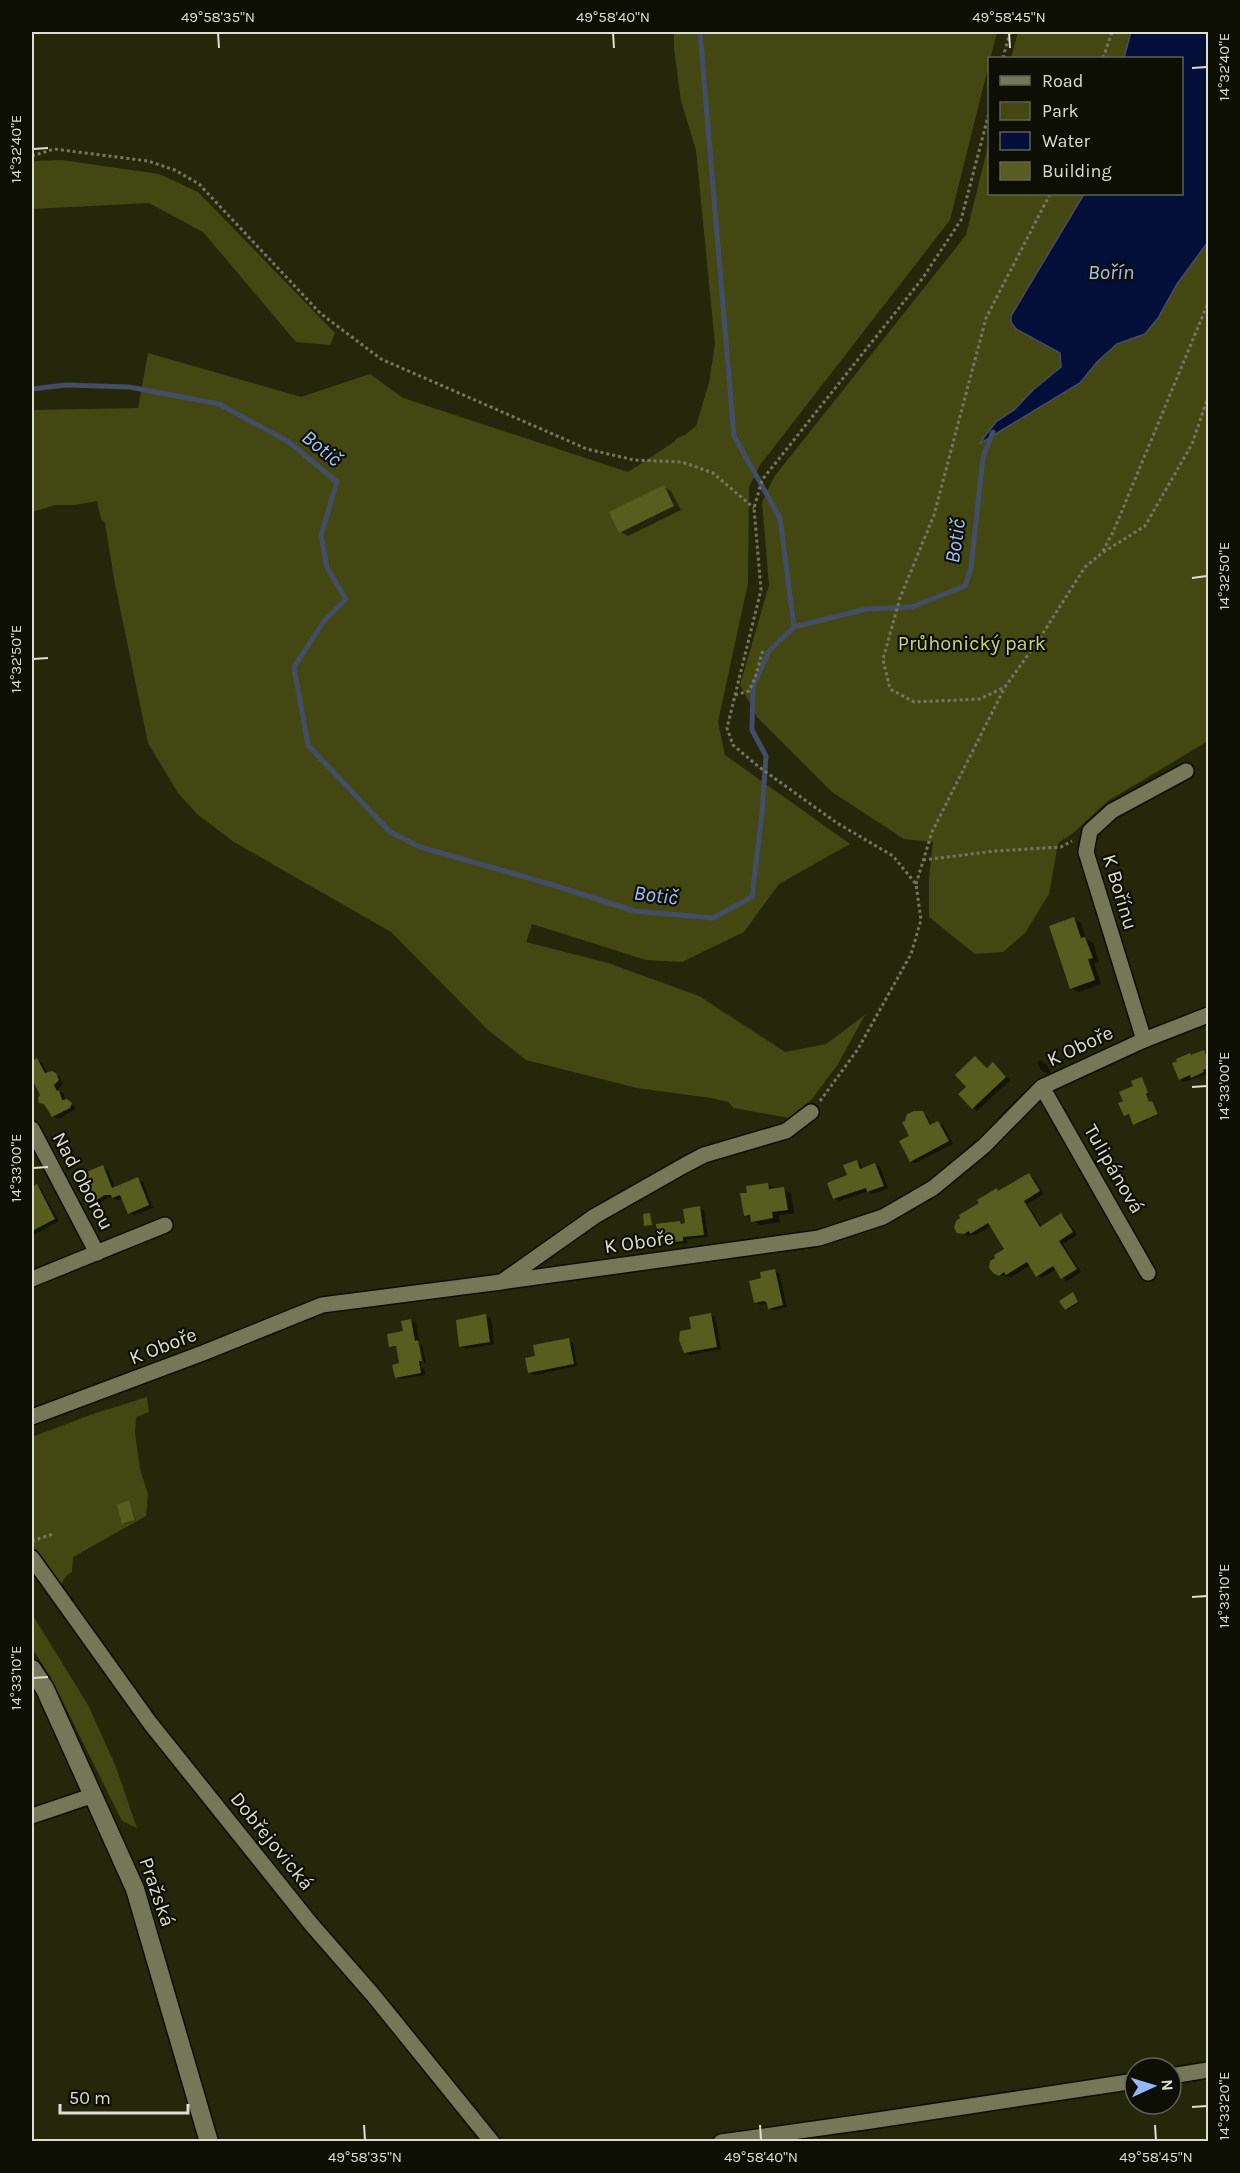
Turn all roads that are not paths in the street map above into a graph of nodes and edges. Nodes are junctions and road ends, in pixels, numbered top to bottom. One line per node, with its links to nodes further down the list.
1 (1186, 771): 3 (street, K Bořínu)
2 (1209, 1015): 3 (street, K Oboře)
3 (1144, 1040): 4 (street, K Oboře)
4 (1042, 1087): 9 (street, Tulipánová); 11 (street, K Oboře)
5 (811, 1112): 11 (street)
6 (32, 1130): 8 (street, Nad Oborou)
7 (165, 1225): 8 (street)
8 (97, 1252): 10 (street)
9 (1148, 1273)
10 (32, 1279)
11 (501, 1282): 12 (street, K Oboře)
12 (32, 1417)
13 (32, 1558): 21 (street, Dobřejovická)
14 (32, 1669): 15 (main road, Pražská)
15 (94, 1795): 16 (street); 20 (main road, Pražská)
16 (32, 1816)
17 (1209, 2070): 18 (street)
18 (1183, 2074)
19 (1123, 2083): 22 (street)
20 (209, 2142)
21 (492, 2142)
22 (721, 2142)

